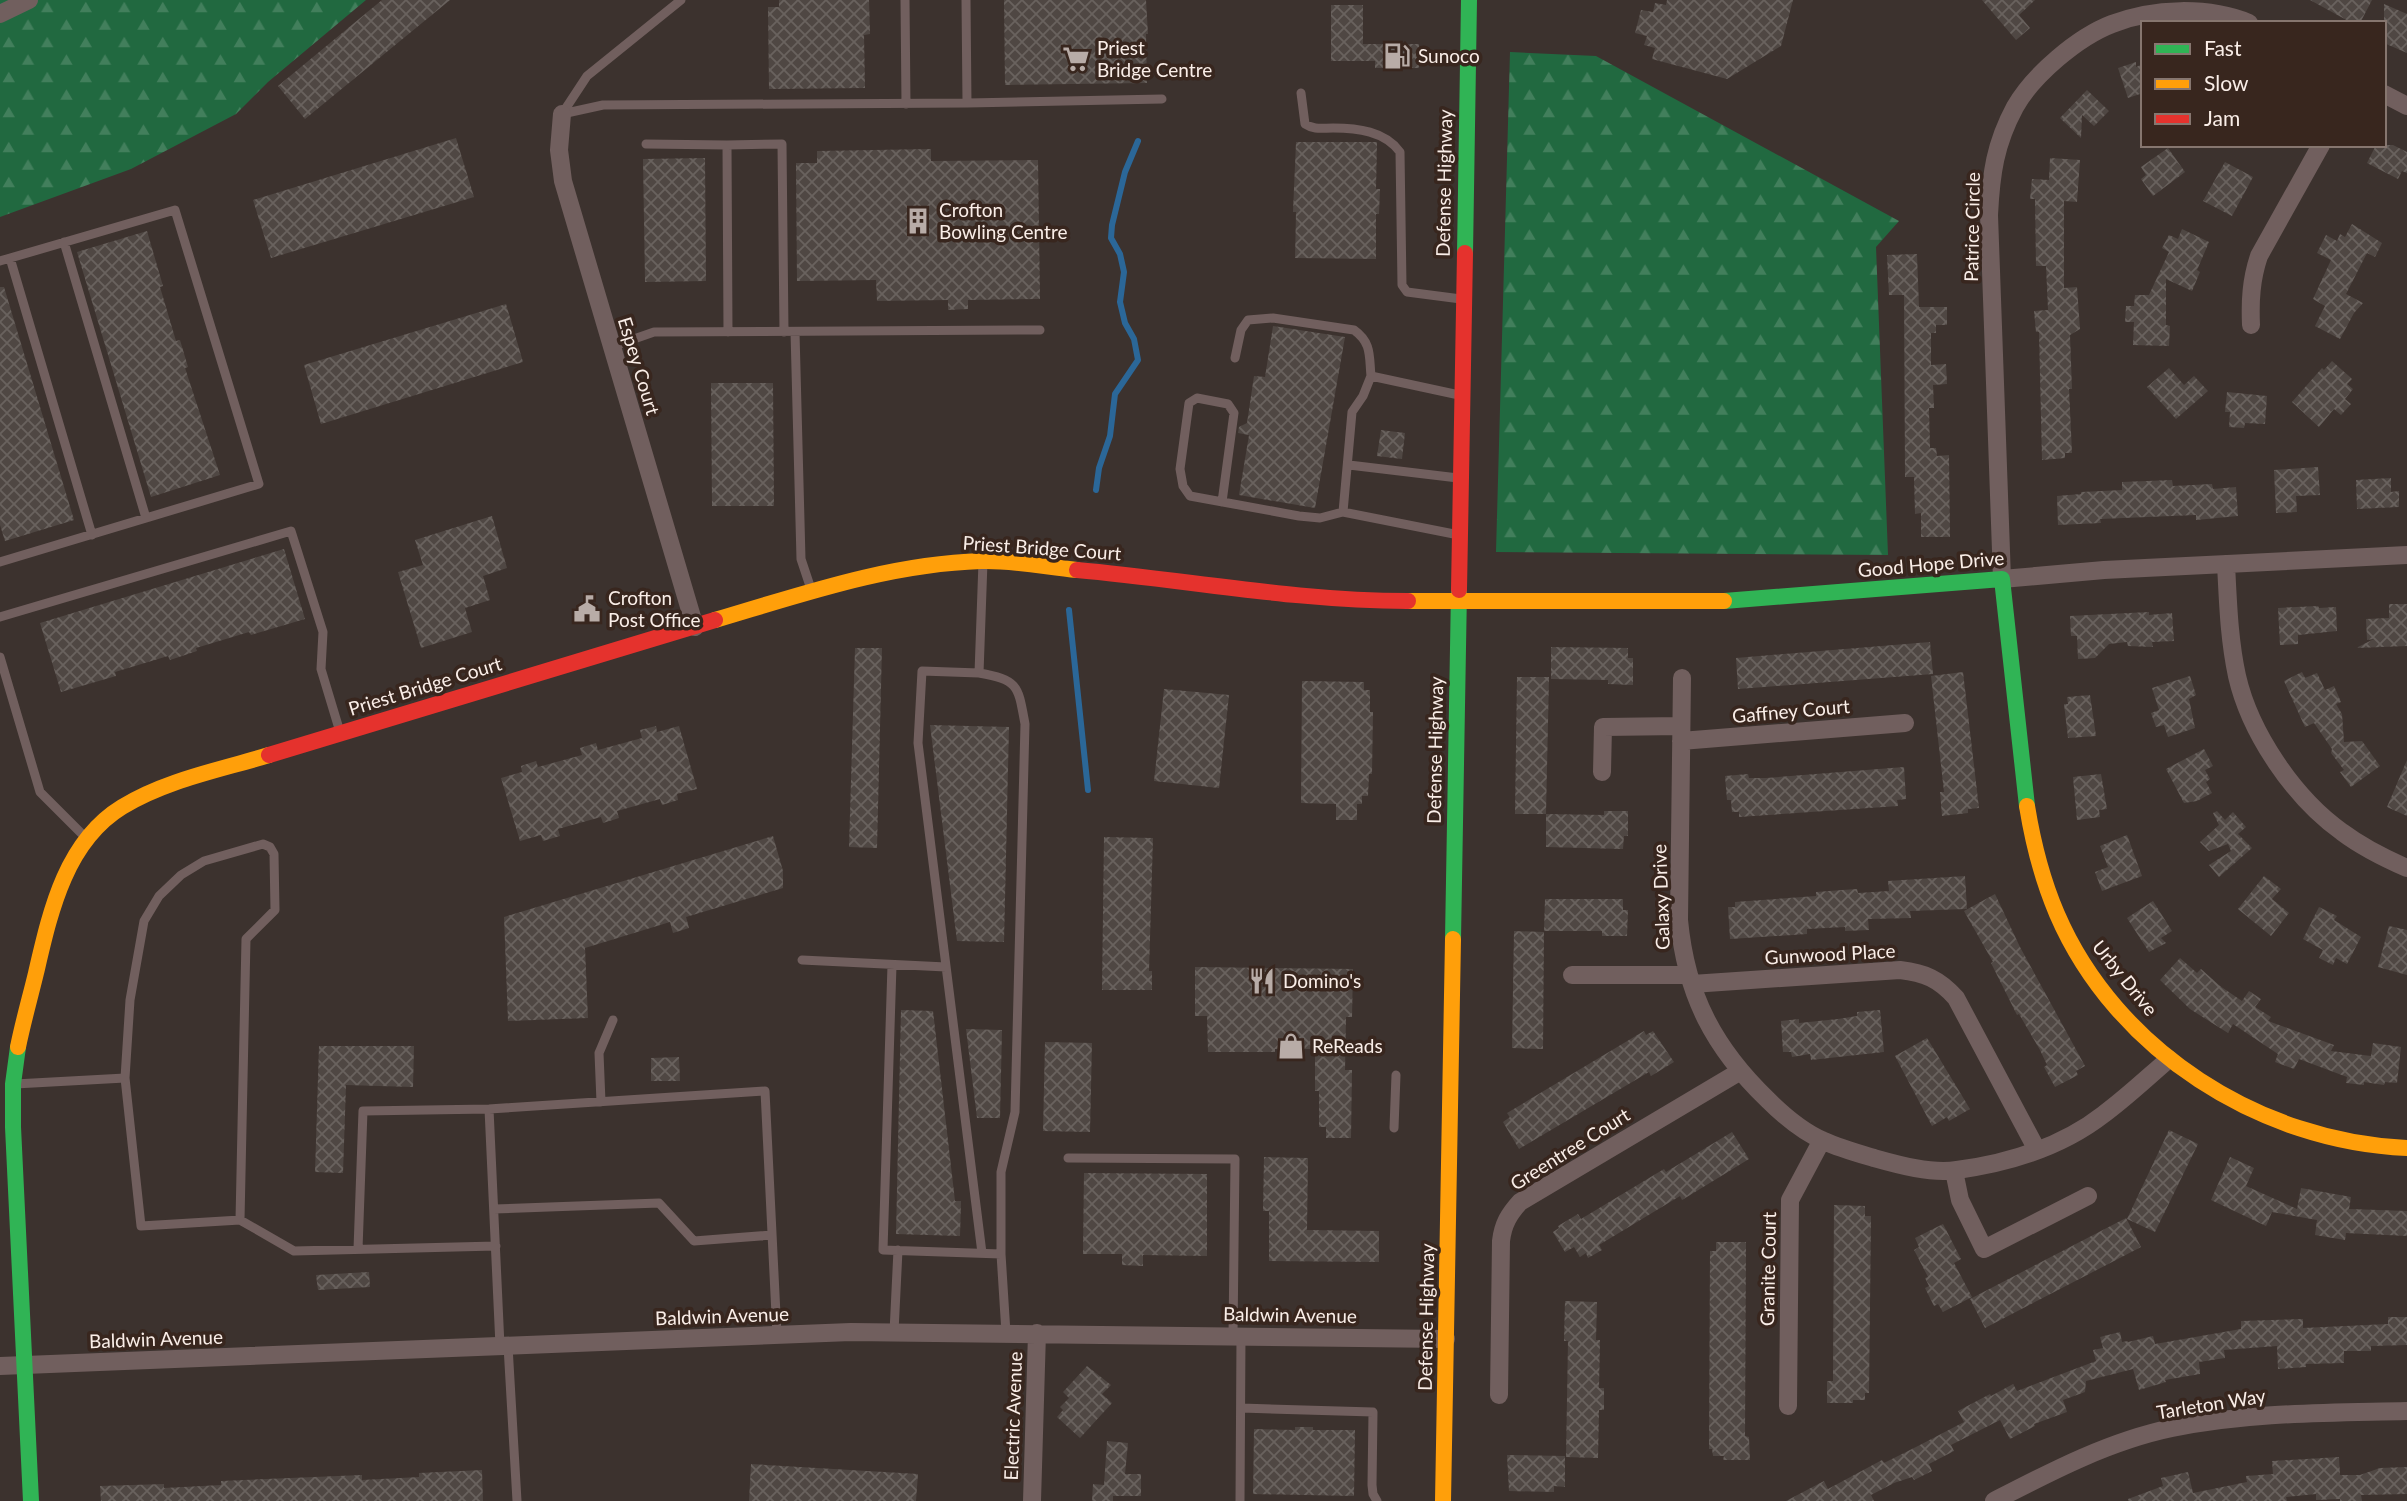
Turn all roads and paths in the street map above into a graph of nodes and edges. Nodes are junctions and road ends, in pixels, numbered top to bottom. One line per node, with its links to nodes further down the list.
1 (29, 0): 6 (street)
2 (681, 0): 14 (lane)
3 (905, 0): 12 (lane)
4 (966, 0): 11 (lane)
5 (1469, 0): 21 (street, Defense Highway)
6 (0, 14)
7 (2240, 21): 42 (street, Patrice Circle)
8 (1301, 93): 21 (lane)
9 (2386, 95): 13 (street)
10 (1162, 99): 11 (lane)
11 (967, 103): 12 (lane)
12 (906, 104): 14 (lane)
13 (2407, 106)
14 (562, 114): 27 (street, Espey Court)
15 (646, 144): 16 (lane)
16 (727, 145): 24 (lane); 25 (lane)
17 (2319, 147): 22 (street)
18 (64, 242): 19 (lane); 35 (lane); 35 (lane)
19 (10, 258): 20 (lane); 36 (lane)
20 (0, 261)
21 (1463, 299): 30 (street, Defense Highway)
22 (2251, 326)
23 (1040, 330): 26 (lane)
24 (728, 332): 25 (lane); 27 (lane)
25 (784, 332): 26 (lane)
26 (795, 332): 43 (lane)
27 (611, 347): 46 (street, Espey Court)
28 (1236, 358): 29 (lane)
29 (1371, 376): 30 (lane); 31 (lane)
30 (1461, 395): 32 (street, Defense Highway)
31 (1349, 465): 32 (lane); 34 (lane)
32 (1460, 478): 37 (street, Defense Highway)
33 (1222, 502): 33 (lane); 34 (lane)
34 (1343, 512): 37 (lane)
35 (146, 519): 36 (lane)
36 (92, 534): 40 (lane)
37 (1459, 535): 44 (street, Defense Highway)
38 (2407, 555): 41 (street, Good Hope Drive)
39 (983, 561): 43 (street, Priest Bridge Court); 44 (street, Priest Bridge Court); 48 (lane)
40 (0, 562)
41 (2226, 565): 42 (street, Good Hope Drive); 55 (street)
42 (2002, 579): 44 (street, Good Hope Drive); 62 (street, Urby Drive)
43 (812, 591): 46 (street, Priest Bridge Court)
44 (1458, 600): 89 (street, Defense Highway)
45 (0, 617): 51 (lane)
46 (695, 627): 51 (street, Priest Bridge Court)
47 (0, 657): 54 (lane)
48 (979, 673): 58 (lane); 83 (lane)
49 (1682, 678): 52 (street, Galaxy Drive)
50 (1905, 723): 52 (street, Gaffney Court)
51 (340, 733): 54 (street, Priest Bridge Court)
52 (1681, 734): 53 (street, Gaffney Court); 60 (street, Galaxy Drive)
53 (1602, 772)
54 (87, 840): 66 (street, Priest Bridge Court)
55 (2407, 868)
56 (802, 960): 57 (lane)
57 (892, 965): 58 (lane); 81 (lane)
58 (946, 967): 82 (lane)
59 (1572, 975): 60 (street, Gunwood Place)
60 (1691, 979): 63 (street, Galaxy Drive); 72 (street, Gunwood Place)
61 (613, 1020): 67 (lane)
62 (2169, 1059): 71 (street, Urby Drive); 72 (street, Galaxy Drive)
63 (1739, 1072): 70 (street, Galaxy Drive); 93 (street, Greentree Court)
64 (1396, 1075): 69 (lane)
65 (125, 1078): 66 (lane); 77 (lane); 77 (lane)
66 (13, 1084): 91 (street, Priest Bridge Court)
67 (601, 1102): 68 (lane); 78 (lane)
68 (489, 1109): 76 (lane); 80 (lane)
69 (1394, 1128)
70 (1822, 1140): 74 (street, Galaxy Drive); 94 (street, Granite Court)
71 (2407, 1149)
72 (2038, 1150): 74 (street, Galaxy Drive)
73 (1068, 1158): 88 (lane)
74 (1954, 1171): 75 (street)
75 (2088, 1196)
76 (494, 1209): 78 (lane); 79 (lane)
77 (240, 1220): 80 (lane)
78 (772, 1235): 87 (lane)
79 (496, 1246): 80 (lane); 90 (lane)
80 (358, 1249)
81 (898, 1250): 82 (lane); 84 (lane)
82 (982, 1253): 83 (lane)
83 (1001, 1254): 85 (lane)
84 (894, 1332): 85 (street, Baldwin Avenue); 87 (street, Baldwin Avenue)
85 (1006, 1333): 86 (street, Baldwin Avenue)
86 (1037, 1333): 88 (street, Baldwin Avenue); 99 (street, Electric Avenue)
87 (777, 1335): 90 (street, Baldwin Avenue)
88 (1237, 1336): 89 (street, Baldwin Avenue); 95 (lane)
89 (1446, 1339): 102 (street, Defense Highway)
90 (504, 1346): 91 (street, Baldwin Avenue); 98 (lane)
91 (25, 1365): 92 (street, Baldwin Avenue); 97 (street, Priest Bridge Court)
92 (0, 1366)
93 (1499, 1395)
94 (1788, 1406)
95 (1241, 1408): 100 (lane); 101 (lane)
96 (2407, 1411): 103 (street, Tarleton Way)
97 (31, 1501)
98 (517, 1501)
99 (1032, 1501)
100 (1240, 1501)
101 (1377, 1501)
102 (1443, 1501)
103 (1993, 1501)

